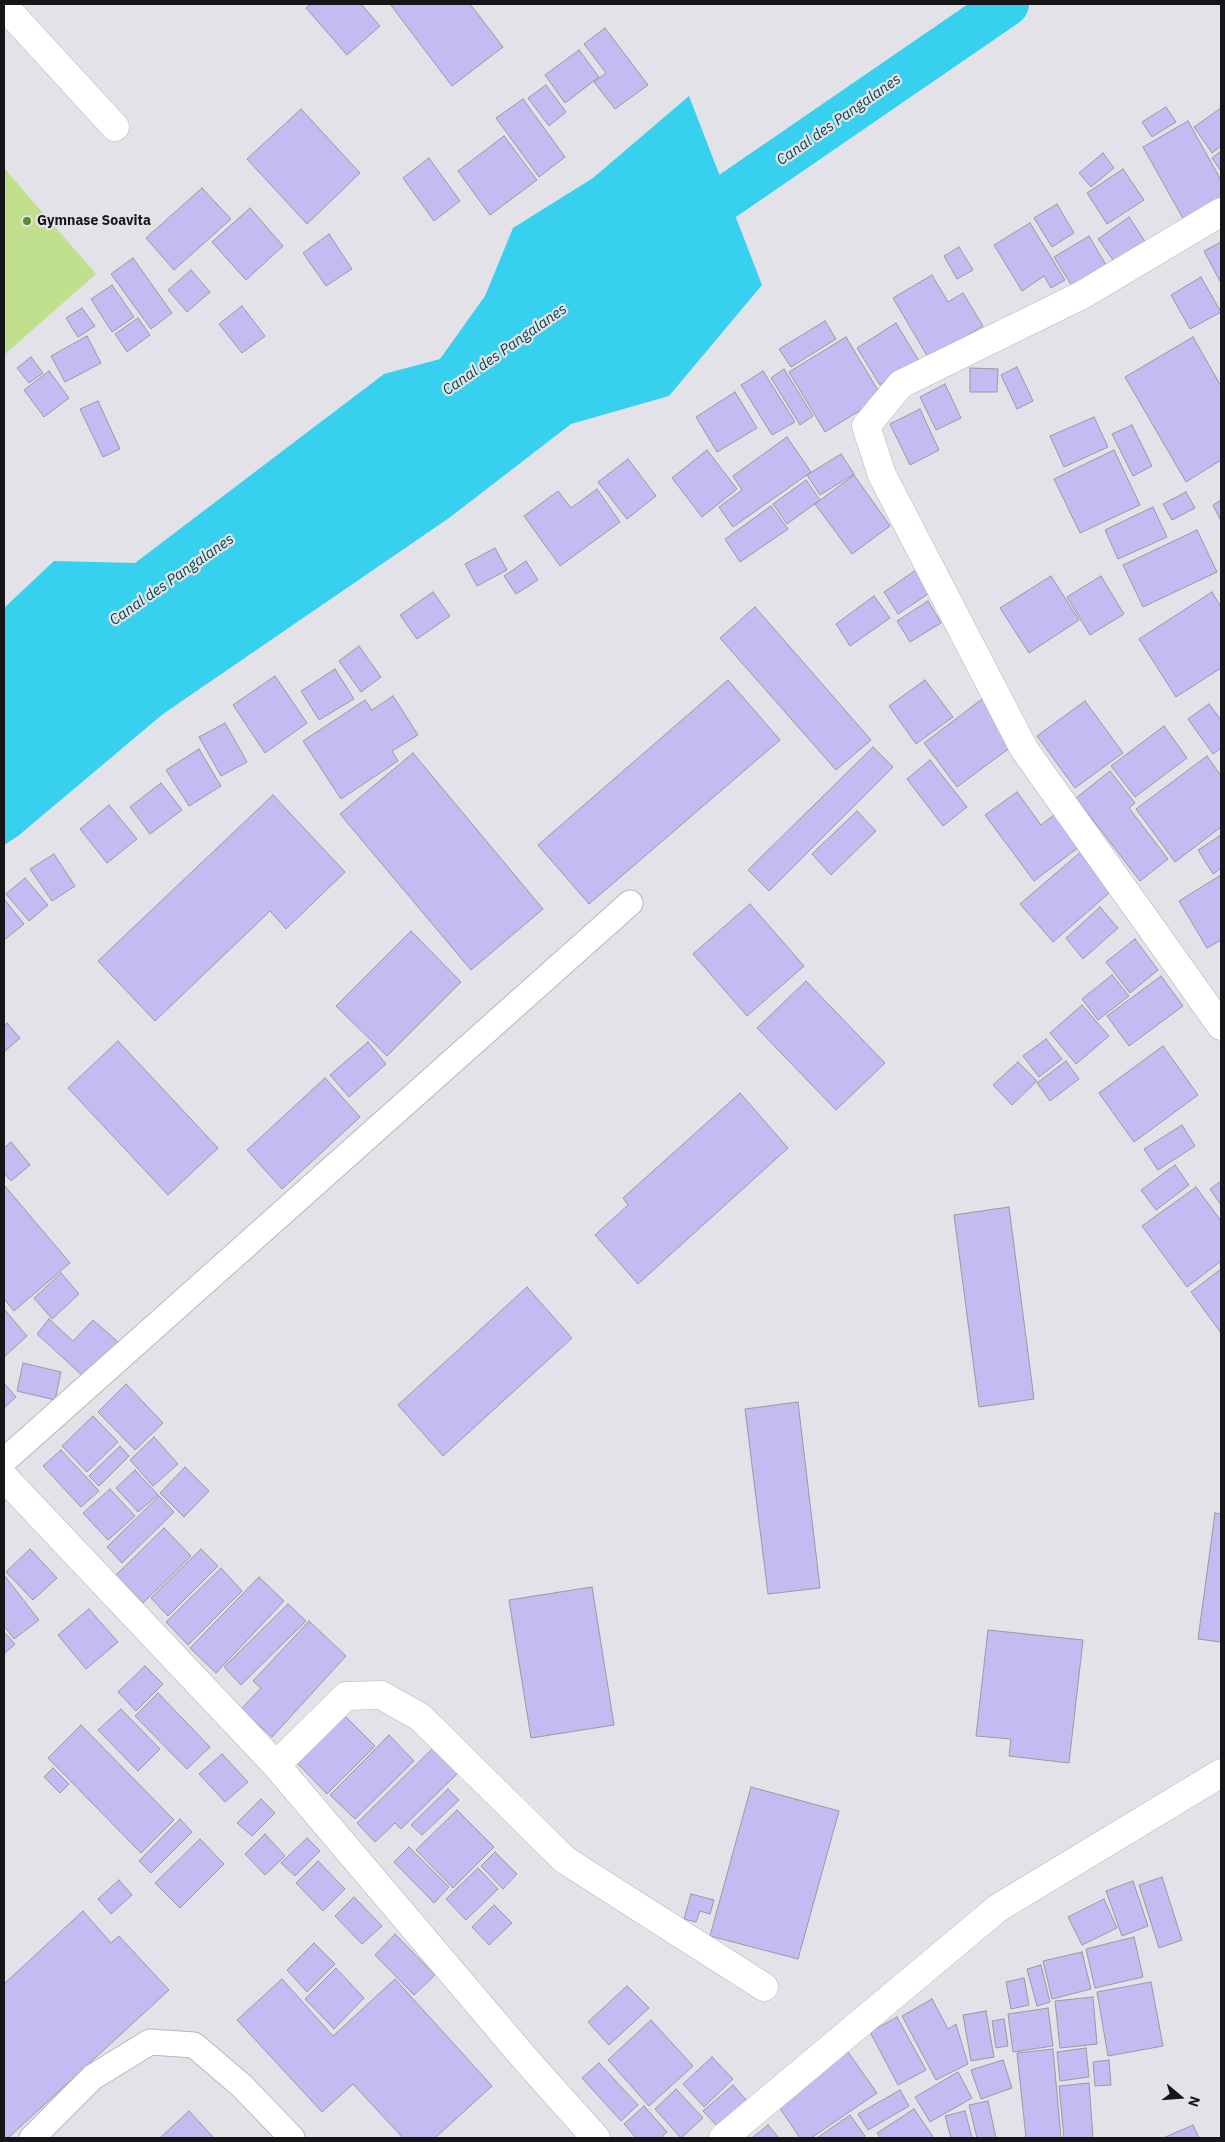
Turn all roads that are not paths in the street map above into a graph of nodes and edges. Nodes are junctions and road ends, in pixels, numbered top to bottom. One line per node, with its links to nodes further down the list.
1 (4, 6): 2 (street)
2 (116, 127)
3 (1221, 212): 5 (street)
4 (630, 903): 6 (lane)
5 (1221, 1026)
6 (4, 1461)
7 (4, 1477): 8 (street)
8 (276, 1764): 10 (street); 13 (street)
9 (1221, 1773): 14 (street)
10 (764, 1987)
11 (32, 2138): 12 (lane)
12 (292, 2138)
13 (596, 2138)
14 (723, 2138)

